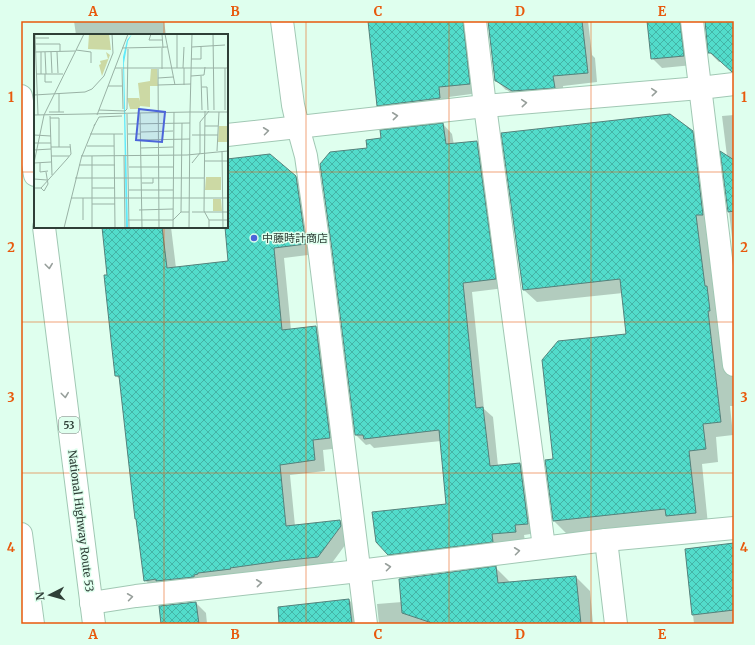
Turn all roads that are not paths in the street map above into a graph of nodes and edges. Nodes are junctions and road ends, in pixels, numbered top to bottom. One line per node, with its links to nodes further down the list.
1 (282, 21): 8 (main road)
2 (475, 21): 7 (main road)
3 (692, 21): 5 (main road)
4 (734, 84): 5 (main road)
5 (700, 88): 7 (main road, one-way to 5); 12 (main road)
6 (21, 96): 10 (main road)
7 (485, 106): 8 (main road, one-way to 7); 16 (main road)
8 (298, 127): 9 (main road, one-way to 8); 17 (main road)
9 (228, 135)
10 (31, 161)
11 (44, 228): 18 (main road, National Highway Route 53 / 53, one-way to 18)
12 (734, 365)
13 (734, 528): 15 (main road)
14 (21, 534): 19 (main road)
15 (606, 540): 16 (main road); 22 (main road)
16 (544, 547): 17 (main road, one-way to 16)
17 (359, 571): 18 (main road, one-way to 17); 21 (main road)
18 (91, 603): 20 (main road, National Highway Route 53 / 53)
19 (33, 624)
20 (94, 624)
21 (366, 624)
22 (616, 624)

